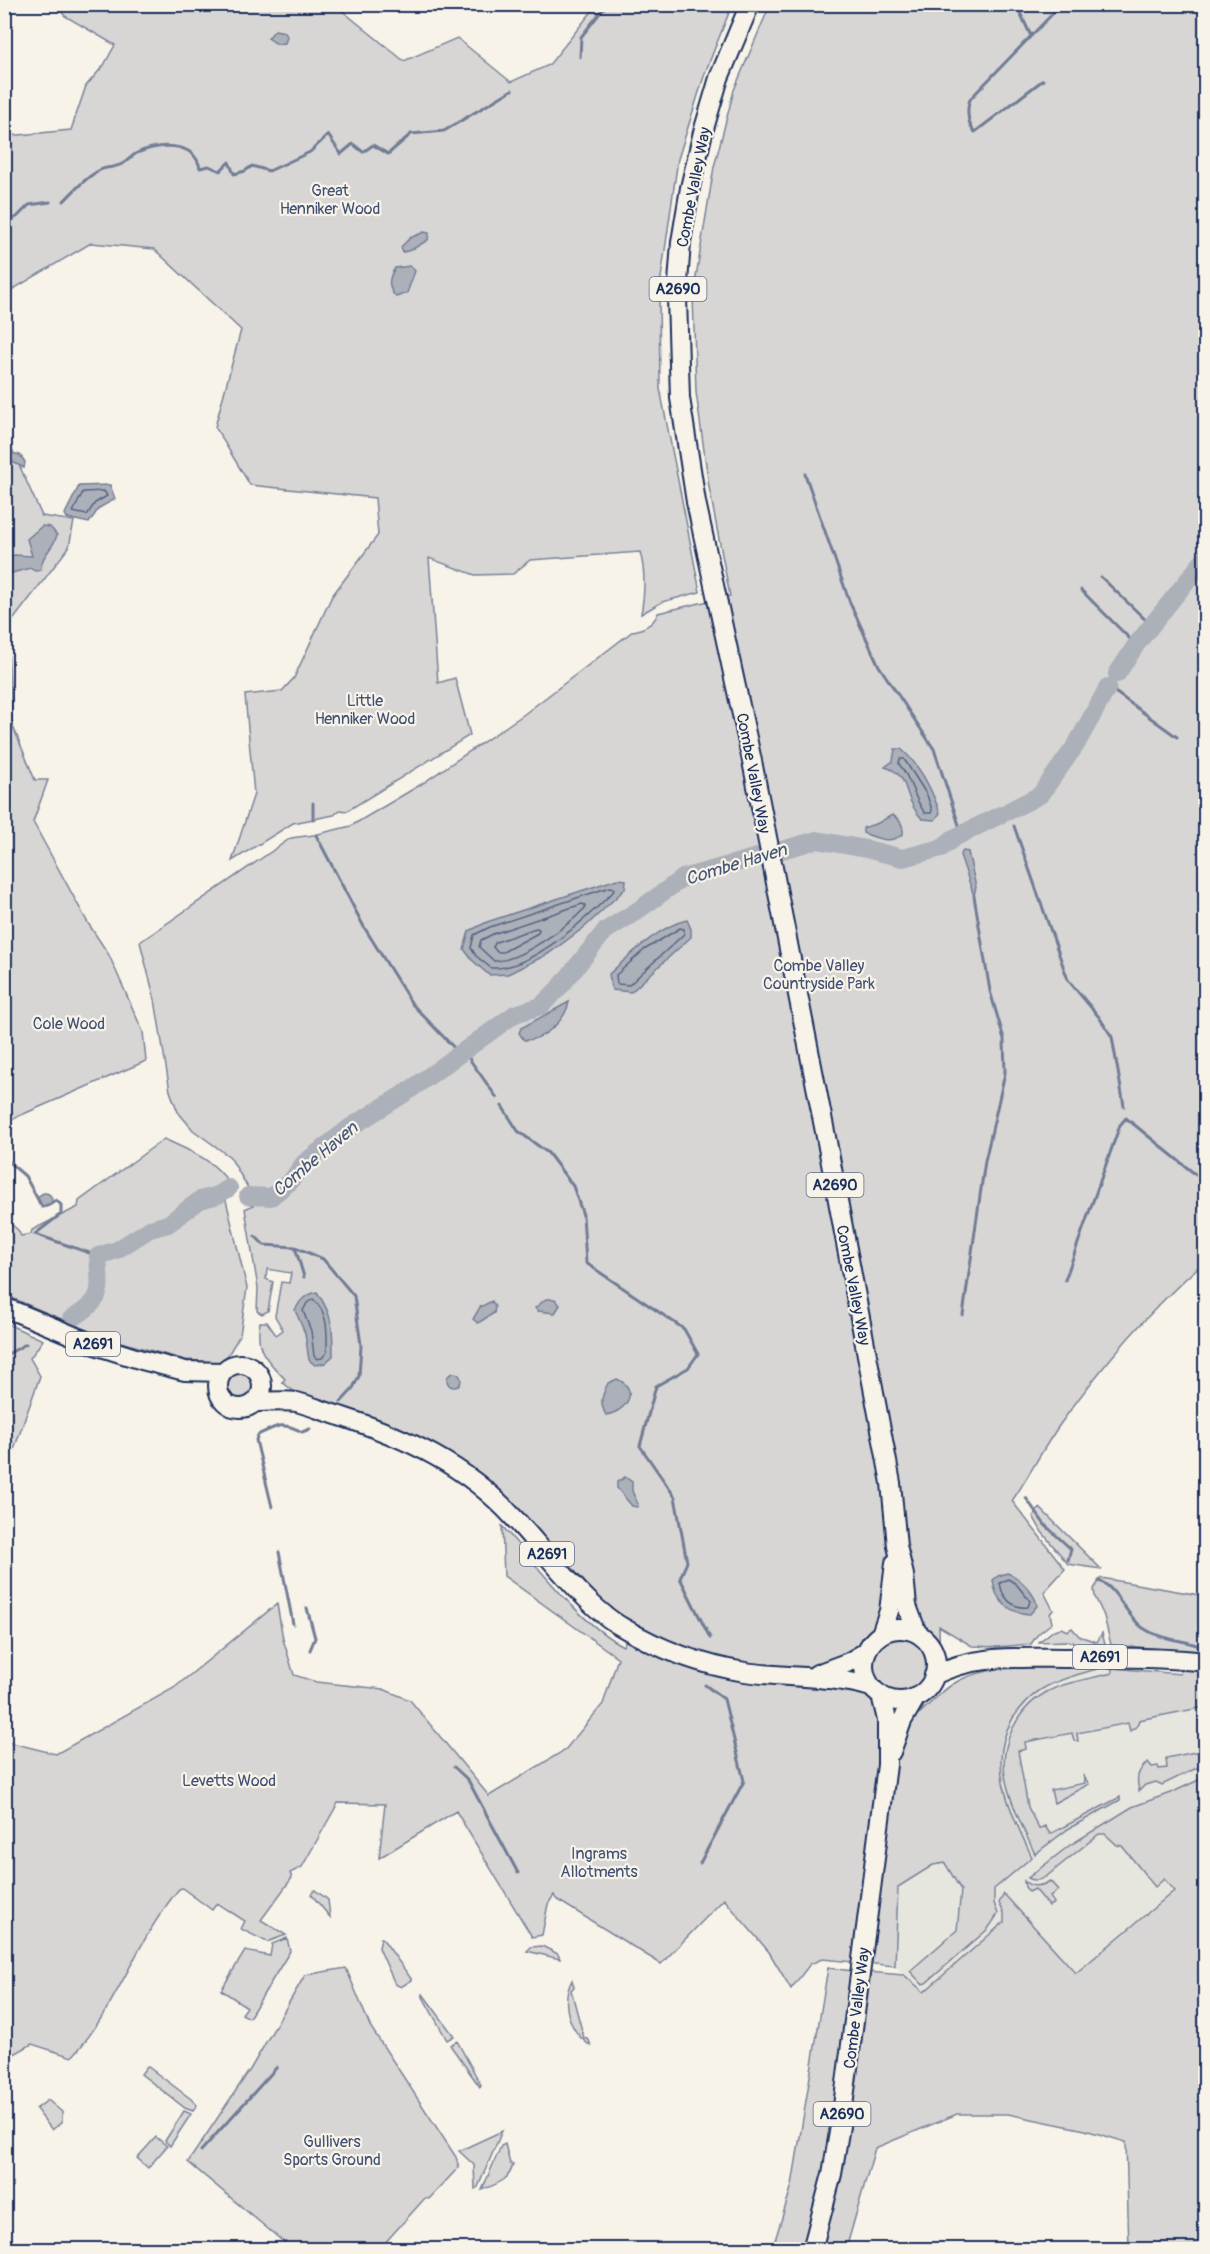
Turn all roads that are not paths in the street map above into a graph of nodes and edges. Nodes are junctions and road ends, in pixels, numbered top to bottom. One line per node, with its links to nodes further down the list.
1 (750, 4): 9 (main road, Combe Valley Way / A2690)
2 (4, 1307): 3 (main road, A2691)
3 (185, 1371): 4 (main road, A2691); 6 (main road, A2691)
4 (222, 1372): 5 (main road); 6 (main road)
5 (261, 1378): 7 (main road); 8 (main road, A2691)
6 (218, 1390): 7 (main road)
7 (256, 1402): 8 (main road, A2691)
8 (295, 1402): 16 (main road, A2691)
9 (897, 1546): 10 (main road, Combe Valley Way / A2690); 11 (main road, Combe Valley Way / A2690)
10 (881, 1634): 11 (main road); 12 (main road)
11 (923, 1639): 13 (main road, A2691); 15 (main road)
12 (866, 1652): 16 (main road, A2691); 17 (main road)
13 (993, 1658): 14 (main road, A2691); 15 (main road, A2691)
14 (1206, 1662)
15 (934, 1675): 18 (main road)
16 (809, 1676): 17 (main road, A2691)
17 (876, 1691): 18 (main road); 19 (main road, Combe Valley Way / A2690)
18 (916, 1697): 19 (main road, Combe Valley Way / A2690)
19 (887, 1765): 20 (main road, Combe Valley Way / A2690)
20 (812, 2250)

